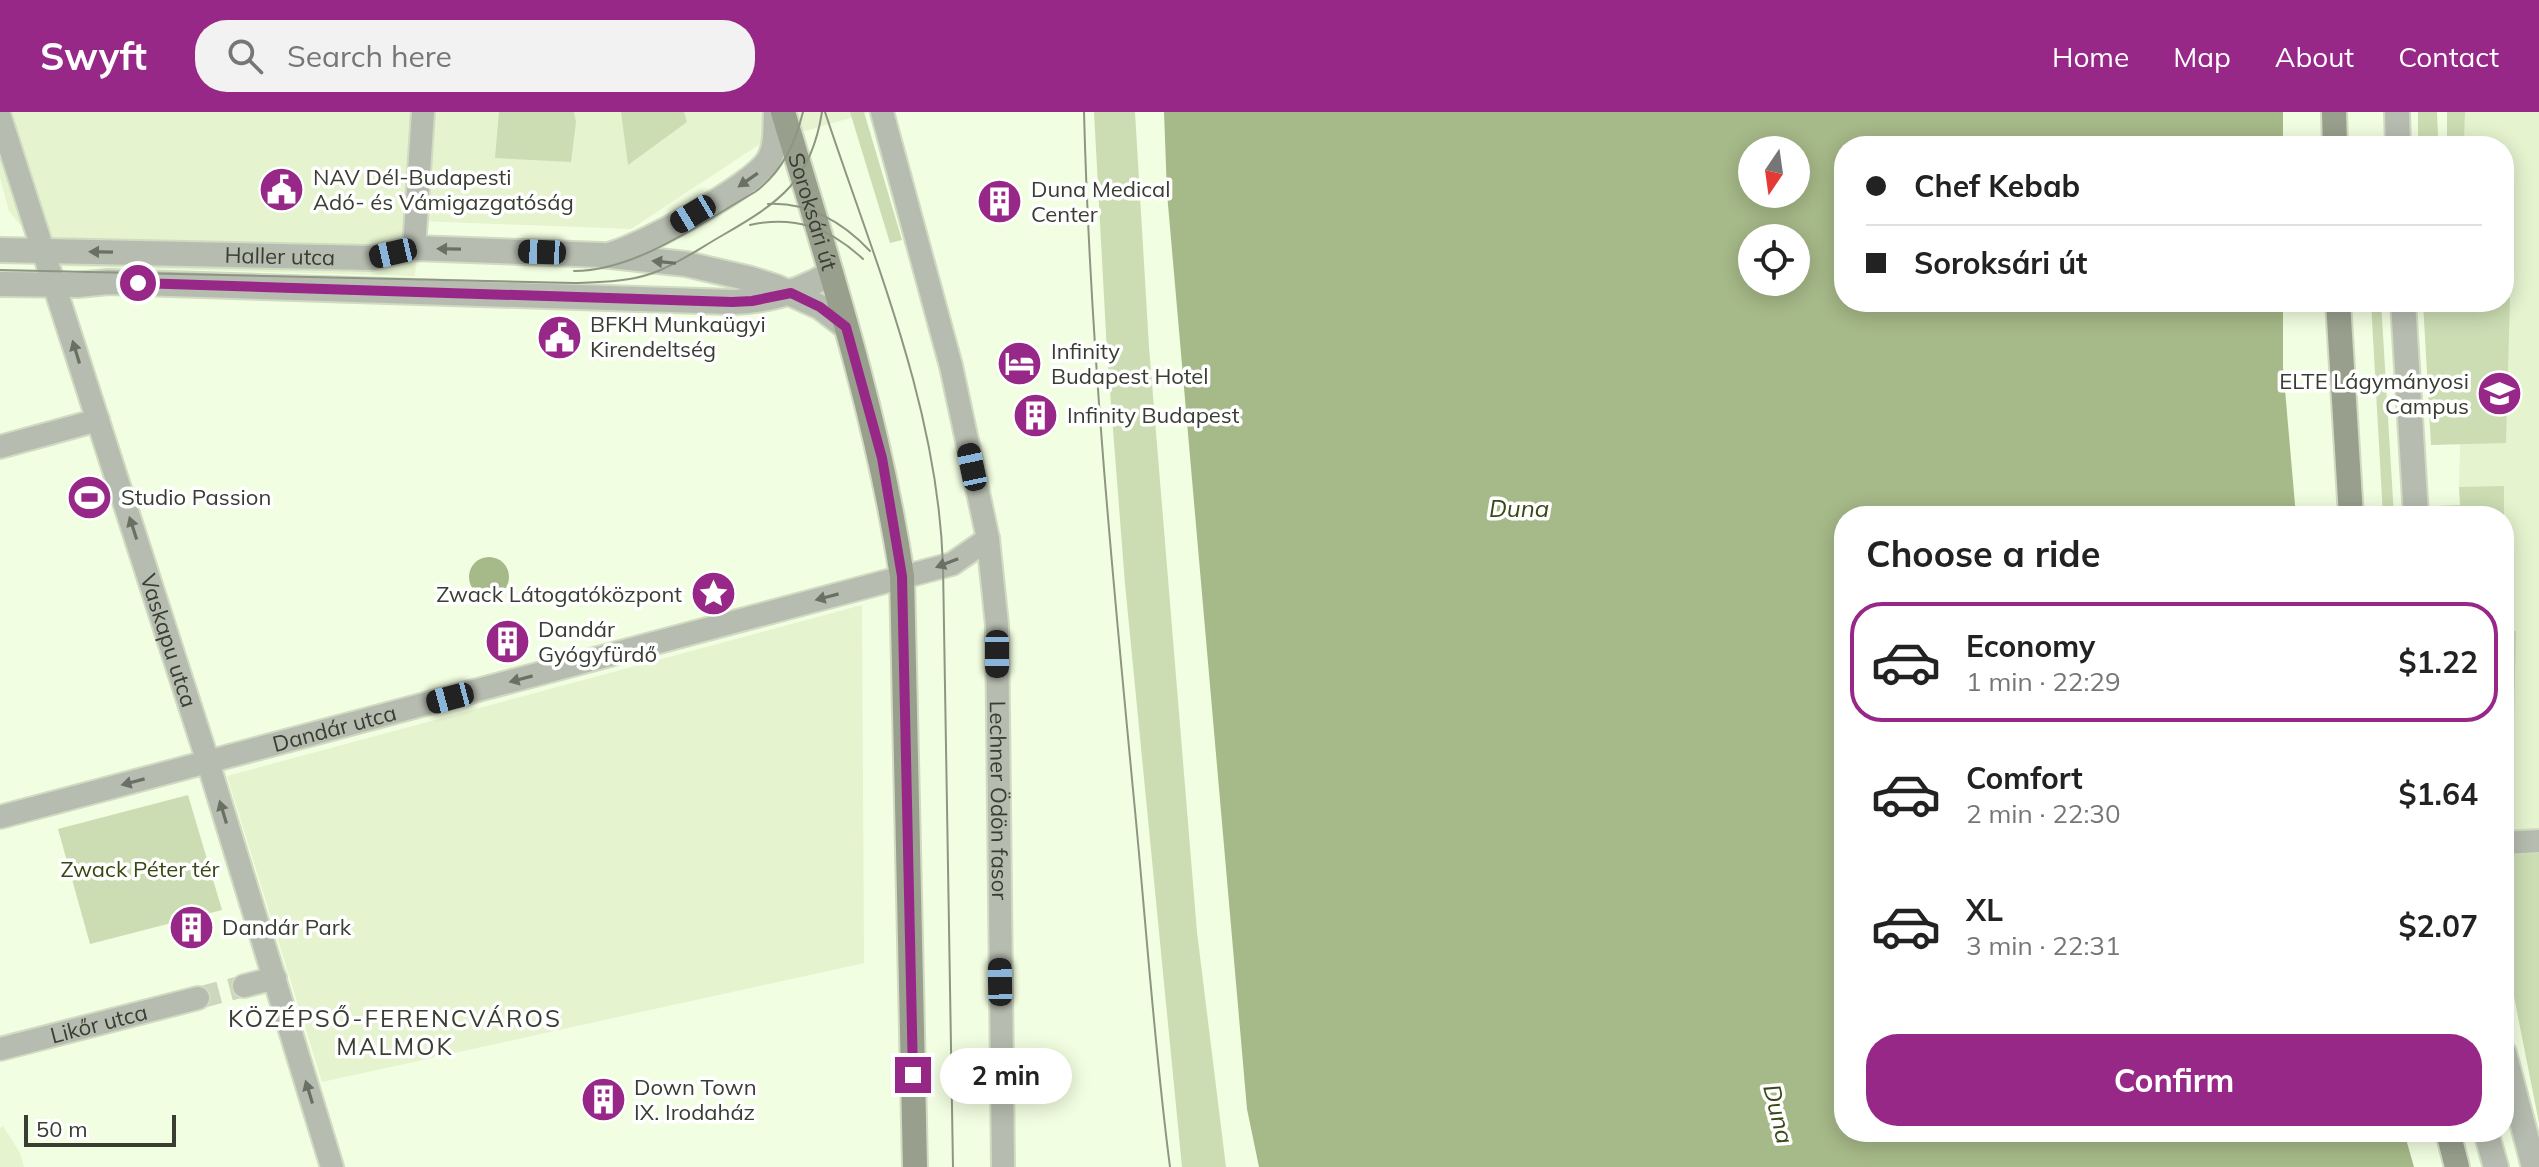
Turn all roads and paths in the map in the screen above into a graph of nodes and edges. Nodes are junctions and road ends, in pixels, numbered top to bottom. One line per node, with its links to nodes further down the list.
1 (423, 112): 10 (street)
2 (776, 112): 13 (street, Haller utca, one-way to 13)
3 (783, 112): 14 (main road, Soroksári út)
4 (882, 112): 25 (street, Lechner Ödön fasor)
5 (2334, 112): 8 (main road)
6 (2397, 112): 9 (street)
7 (0, 117): 12 (street, Vaskapu utca)
8 (2335, 136)
9 (2398, 136)
10 (414, 248): 12 (street, Haller utca, one-way to 12); 13 (street, Haller utca, one-way to 10)
11 (0, 250): 12 (street, Haller utca)
12 (42, 251): 16 (street, Vaskapu utca)
13 (608, 255): 17 (street, Haller utca, one-way to 13)
14 (831, 273): 17 (street, Haller utca); 20 (main road, Soroksári út)
15 (0, 284): 16 (street, Haller utca)
16 (55, 285): 17 (street, Haller utca); 21 (street, Vaskapu utca, one-way to 16)
17 (791, 293): 20 (street, Haller utca)
18 (2339, 312): 23 (main road)
19 (2404, 312): 24 (street)
20 (846, 327): 26 (main road, Soroksári út)
21 (98, 420): 22 (street); 27 (street, Vaskapu utca, one-way to 21)
22 (0, 447)
23 (2350, 506)
24 (2415, 506)
25 (988, 539): 26 (street, Dandár utca, one-way to 26); 40 (street, Lechner Ödön fasor)
26 (902, 576): 27 (street, Dandár utca, one-way to 27); 39 (main road, Soroksári út)
27 (208, 762): 28 (street, Dandár utca, one-way to 28); 31 (street, Vaskapu utca, one-way to 27)
28 (0, 817)
29 (2539, 841): 30 (street)
30 (2514, 842)
31 (275, 978): 32 (street); 38 (street, Vaskapu utca, one-way to 31)
32 (244, 986)
33 (198, 998): 34 (street, Likőr utca)
34 (0, 1049)
35 (2514, 1091): 43 (street)
36 (2451, 1142): 41 (main road)
37 (2489, 1142): 42 (street)
38 (332, 1167)
39 (915, 1167)
40 (1003, 1167)
41 (2457, 1167)
42 (2496, 1167)
43 (2534, 1167)

